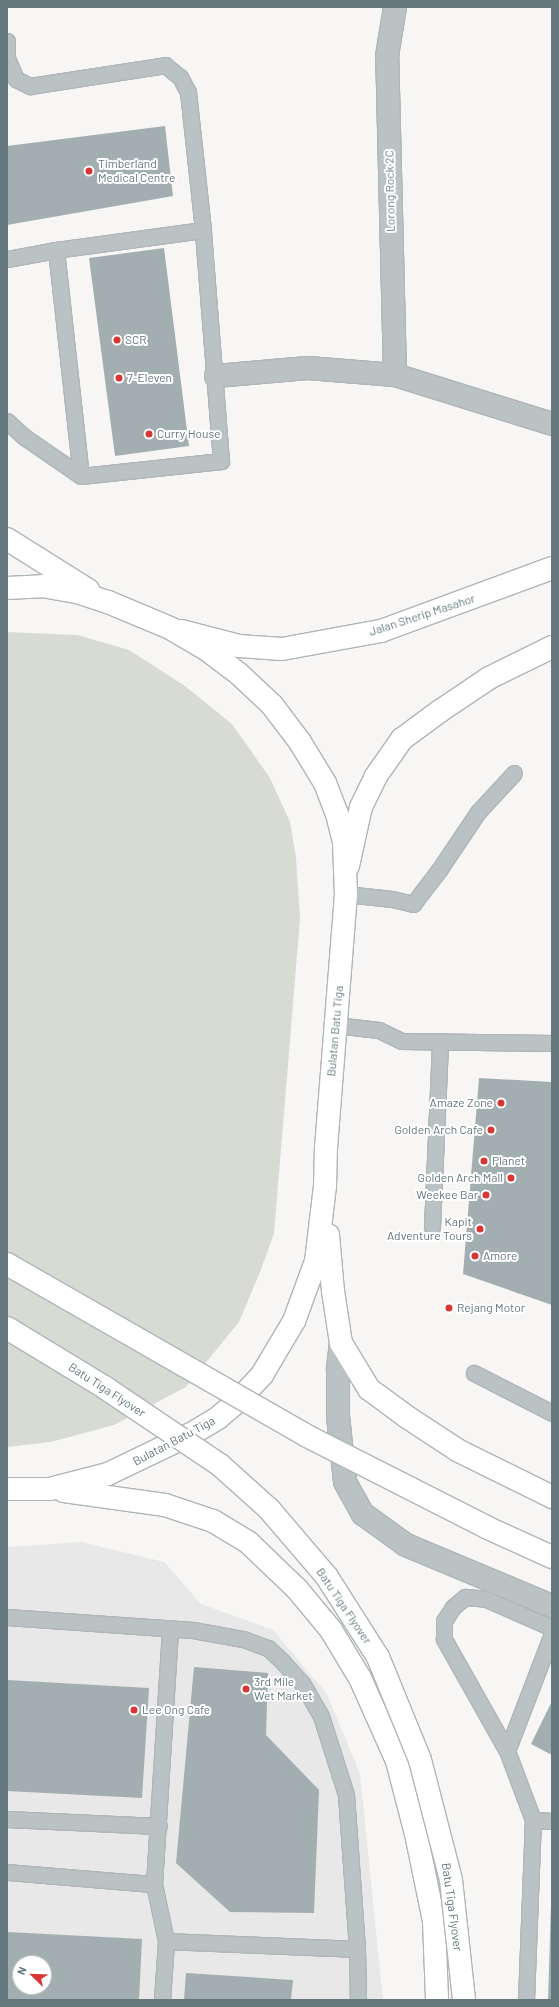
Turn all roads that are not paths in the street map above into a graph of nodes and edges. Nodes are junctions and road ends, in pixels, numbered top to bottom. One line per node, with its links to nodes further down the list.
1 (395, 7): 6 (street, Lorong Rock 2C)
2 (7, 42): 3 (lane)
3 (203, 230): 4 (lane); 7 (lane)
4 (56, 250): 5 (lane); 10 (lane)
5 (7, 260)
6 (395, 375): 7 (street); 9 (street)
7 (216, 376): 10 (lane)
8 (7, 421): 10 (lane)
9 (552, 424)
10 (81, 476)
11 (7, 539): 14 (main road)
12 (552, 568): 15 (main road, Jalan Sherip Masahor)
13 (7, 588): 14 (main road, Bulatan Batu Tiga)
14 (108, 602): 15 (main road, Bulatan Batu Tiga)
15 (170, 628): 18 (main road, Bulatan Batu Tiga)
16 (552, 647): 18 (main road)
17 (514, 773): 18 (lane)
18 (346, 885): 19 (main road, Bulatan Batu Tiga)
19 (335, 1025): 20 (lane); 22 (main road, Bulatan Batu Tiga)
20 (440, 1041): 21 (lane); 23 (lane)
21 (552, 1043)
22 (324, 1186): 26 (main road); 30 (main road, Bulatan Batu Tiga)
23 (432, 1227)
24 (7, 1264): 32 (main road, bridge)
25 (7, 1328): 50 (main road, Batu Tiga Flyover, bridge)
26 (341, 1343): 31 (main road); 33 (street)
27 (474, 1373): 28 (lane)
28 (552, 1413)
29 (7, 1489): 30 (main road, Bulatan Batu Tiga)
30 (50, 1489): 49 (main road)
31 (552, 1497)
32 (552, 1557)
33 (552, 1606)
34 (7, 1617): 35 (lane)
35 (170, 1628): 42 (lane); 46 (lane)
36 (552, 1628): 38 (lane)
37 (552, 1634): 38 (lane)
38 (507, 1751): 40 (lane)
39 (7, 1819): 42 (lane)
40 (533, 1820): 41 (lane); 51 (lane)
41 (552, 1821)
42 (159, 1826): 44 (lane)
43 (7, 1872): 44 (lane)
44 (154, 1884): 45 (lane)
45 (166, 1941): 46 (lane); 47 (lane)
46 (357, 1949): 48 (lane)
47 (162, 2000)
48 (358, 2000)
49 (437, 2000)
50 (464, 2000)
51 (526, 2000)

